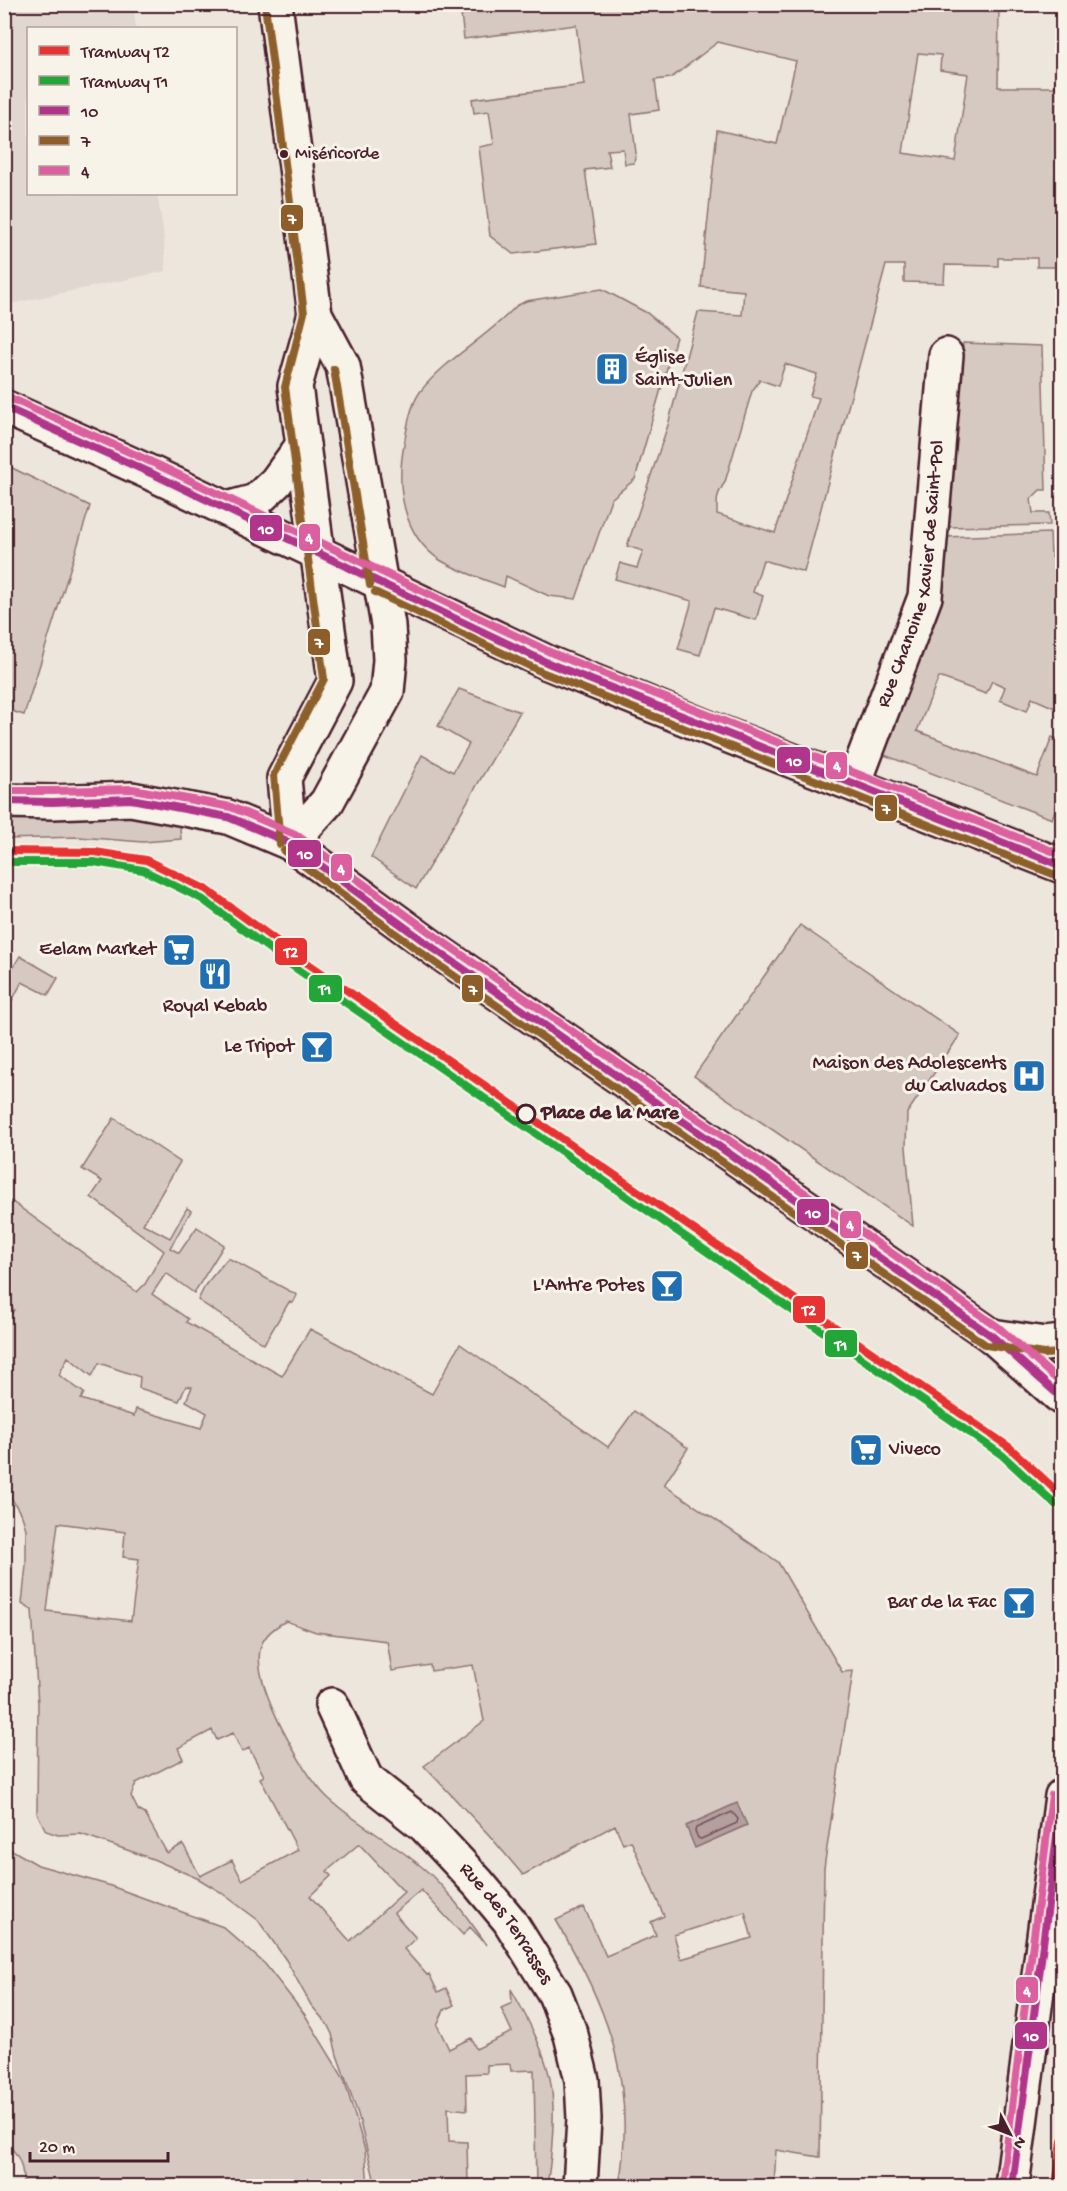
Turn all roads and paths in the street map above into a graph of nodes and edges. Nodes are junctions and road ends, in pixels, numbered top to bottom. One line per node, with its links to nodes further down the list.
1 (275, 4): 2 (main road)
2 (315, 314): 5 (main road); 8 (main road)
3 (946, 355): 9 (main road, Rue Chanoine Xavier de Saint-Pol)
4 (4, 408): 6 (main road)
5 (303, 445): 6 (main road); 7 (main road)
6 (227, 509): 7 (main road)
7 (318, 554): 8 (main road); 11 (main road)
8 (380, 583): 9 (main road); 11 (main road)
9 (854, 784): 12 (main road)
10 (4, 801): 11 (main road)
11 (290, 843): 13 (main road)
12 (1062, 866)
13 (992, 1336): 14 (main road); 15 (main road)
14 (1062, 1342)
15 (1062, 1398)
16 (333, 1705): 18 (main road, Rue des Terrasses)
17 (1062, 1796): 19 (main road)
18 (580, 2187)
19 (1012, 2187)

